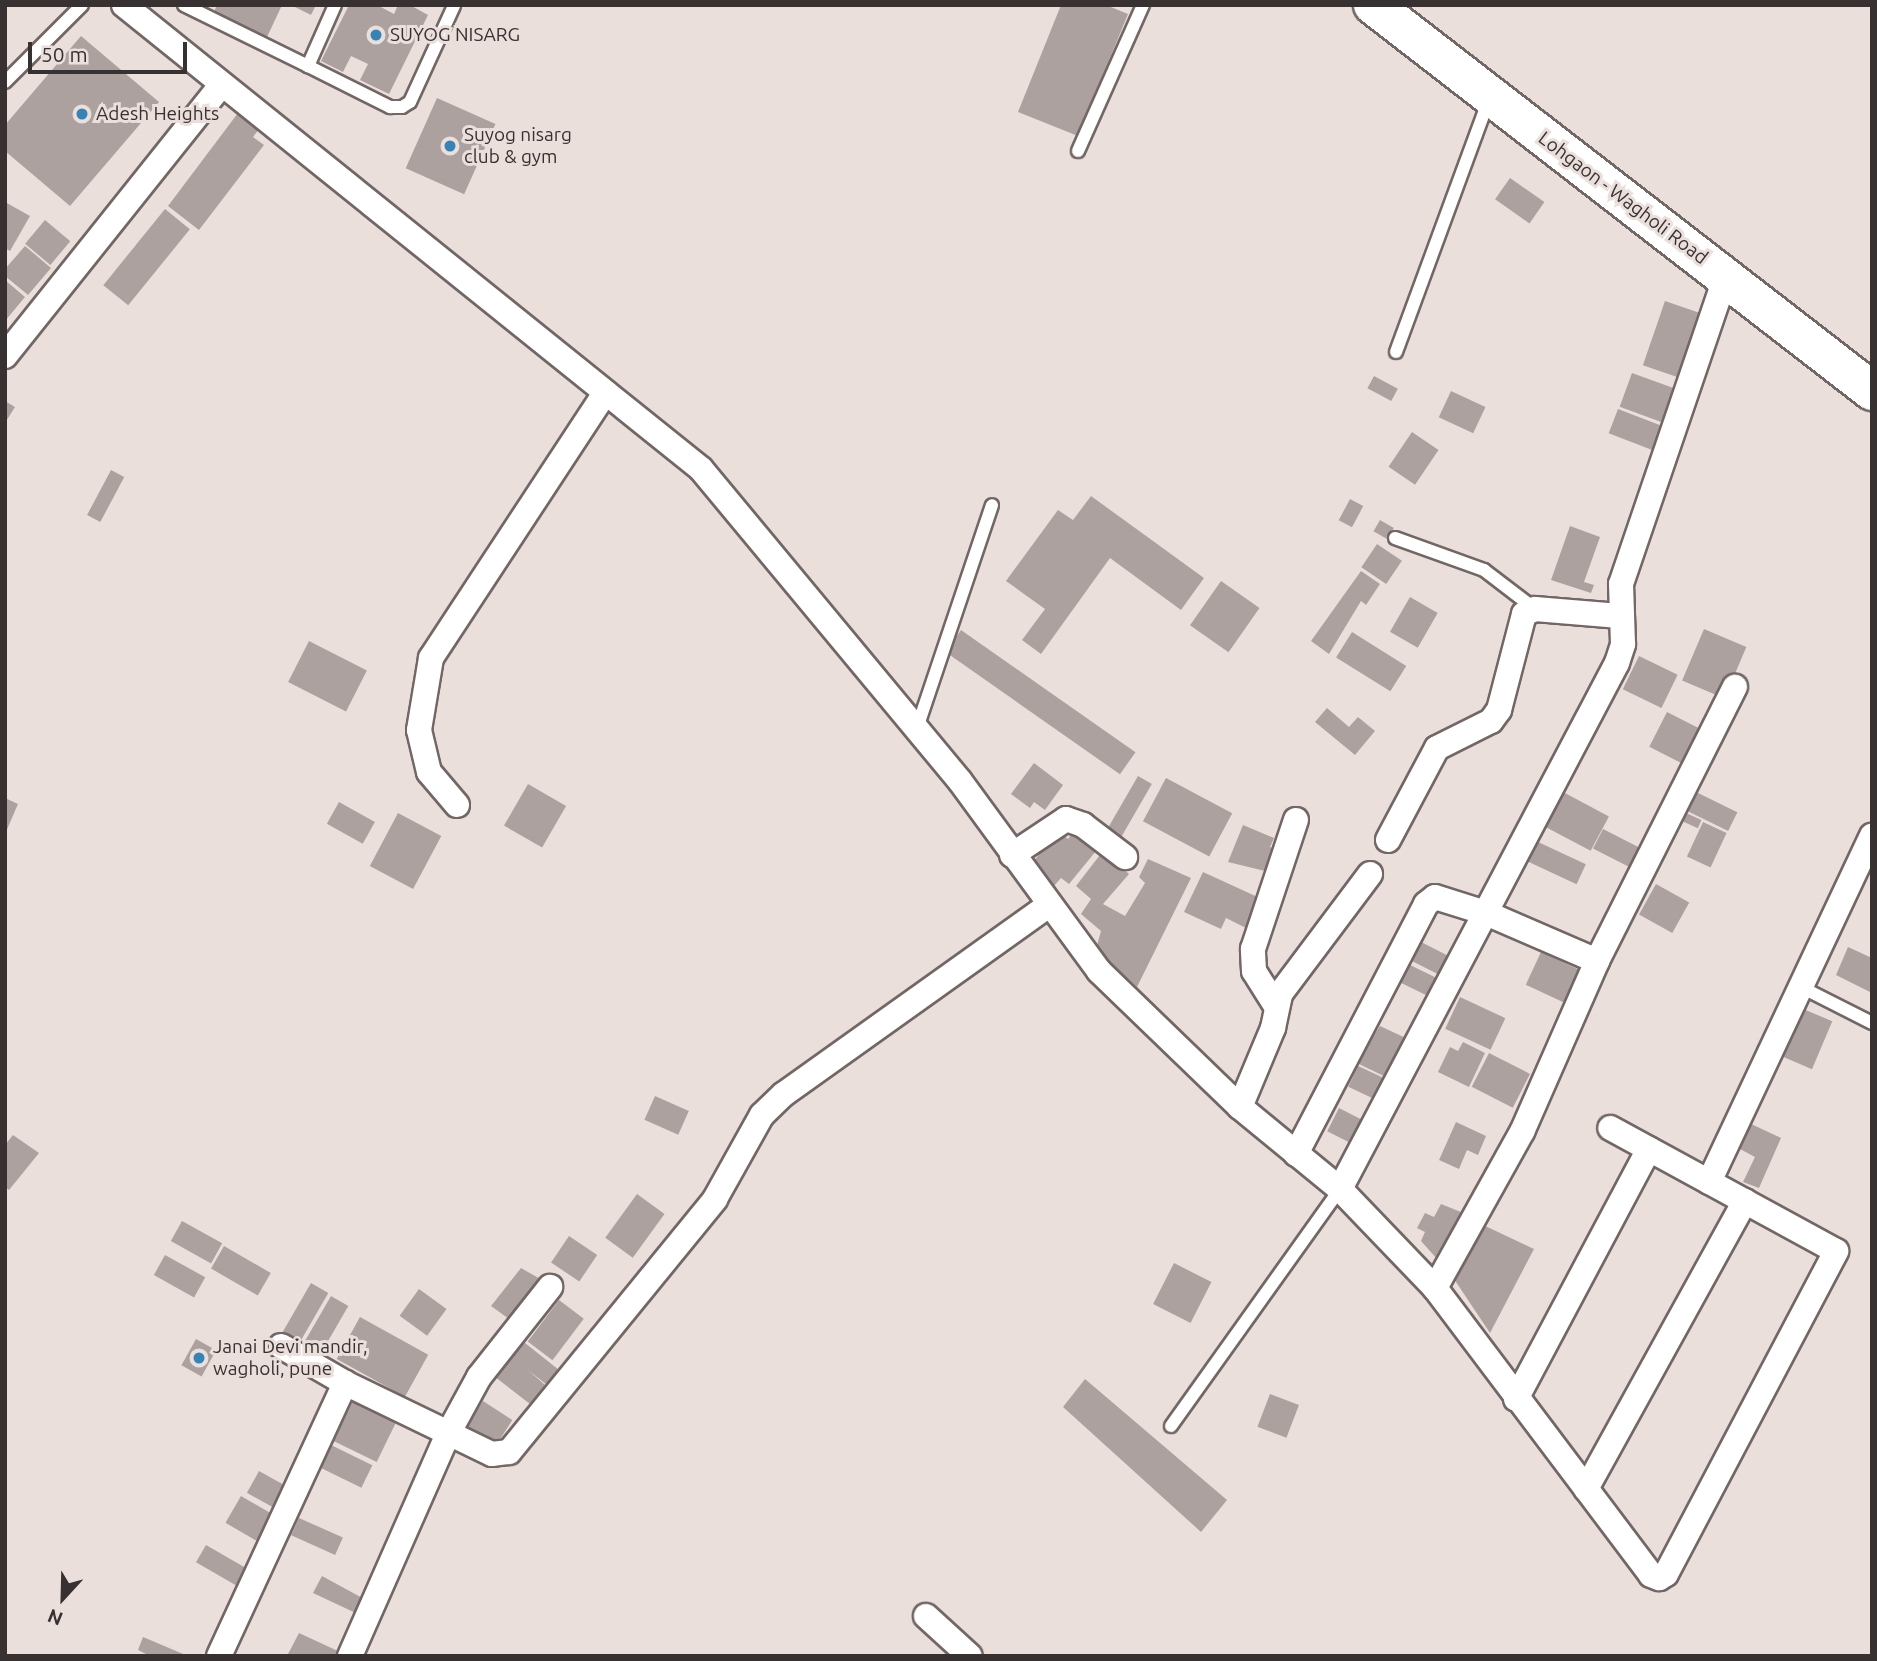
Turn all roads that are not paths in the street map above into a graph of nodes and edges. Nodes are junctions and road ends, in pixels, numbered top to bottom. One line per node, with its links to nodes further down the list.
1 (82, 5): 9 (lane)
2 (124, 5): 10 (street)
3 (184, 5): 8 (lane)
4 (335, 5): 8 (lane)
5 (1143, 5): 12 (lane)
6 (1373, 5): 11 (main road, Lohgaon - Wagholi Road)
7 (454, 6): 8 (lane)
8 (307, 65)
9 (5, 82)
10 (221, 85): 15 (street); 17 (street)
11 (1490, 97): 13 (main road, Lohgaon - Wagholi Road); 14 (lane)
12 (1078, 151)
13 (1726, 276): 16 (main road, Lohgaon - Wagholi Road); 21 (street)
14 (1396, 352)
15 (5, 356)
16 (1872, 391)
17 (605, 393): 23 (street); 24 (street)
18 (992, 505): 23 (lane)
19 (1395, 538): 20 (lane)
20 (1535, 609): 21 (street); 27 (street)
21 (1620, 616): 32 (street)
22 (1735, 687): 33 (street)
23 (917, 728): 28 (street)
24 (457, 805)
25 (1296, 820): 35 (street)
26 (1872, 835): 34 (street)
27 (1388, 840)
28 (1012, 855): 29 (street); 31 (street)
29 (1125, 857)
30 (1370, 874): 35 (street)
31 (1049, 905): 37 (street); 50 (street)
32 (1486, 913): 33 (street); 40 (street); 42 (street)
33 (1597, 961): 45 (street)
34 (1801, 987): 36 (lane); 41 (street)
35 (1276, 1006): 37 (street)
36 (1872, 1023)
37 (1240, 1107): 40 (street)
38 (1611, 1128): 39 (street)
39 (1649, 1149): 41 (street); 48 (street)
40 (1296, 1154): 42 (street)
41 (1709, 1182): 43 (street)
42 (1340, 1189): 45 (street); 49 (lane)
43 (1745, 1201): 51 (street); 51 (street)
44 (551, 1287): 50 (street)
45 (1435, 1288): 48 (street)
46 (281, 1346): 47 (street)
47 (345, 1383): 50 (street); 53 (street)
48 (1516, 1399): 51 (street)
49 (1171, 1426)
50 (449, 1432): 54 (street)
51 (1586, 1489)
52 (926, 1616): 55 (street)
53 (219, 1656)
54 (350, 1656)
55 (970, 1656)

